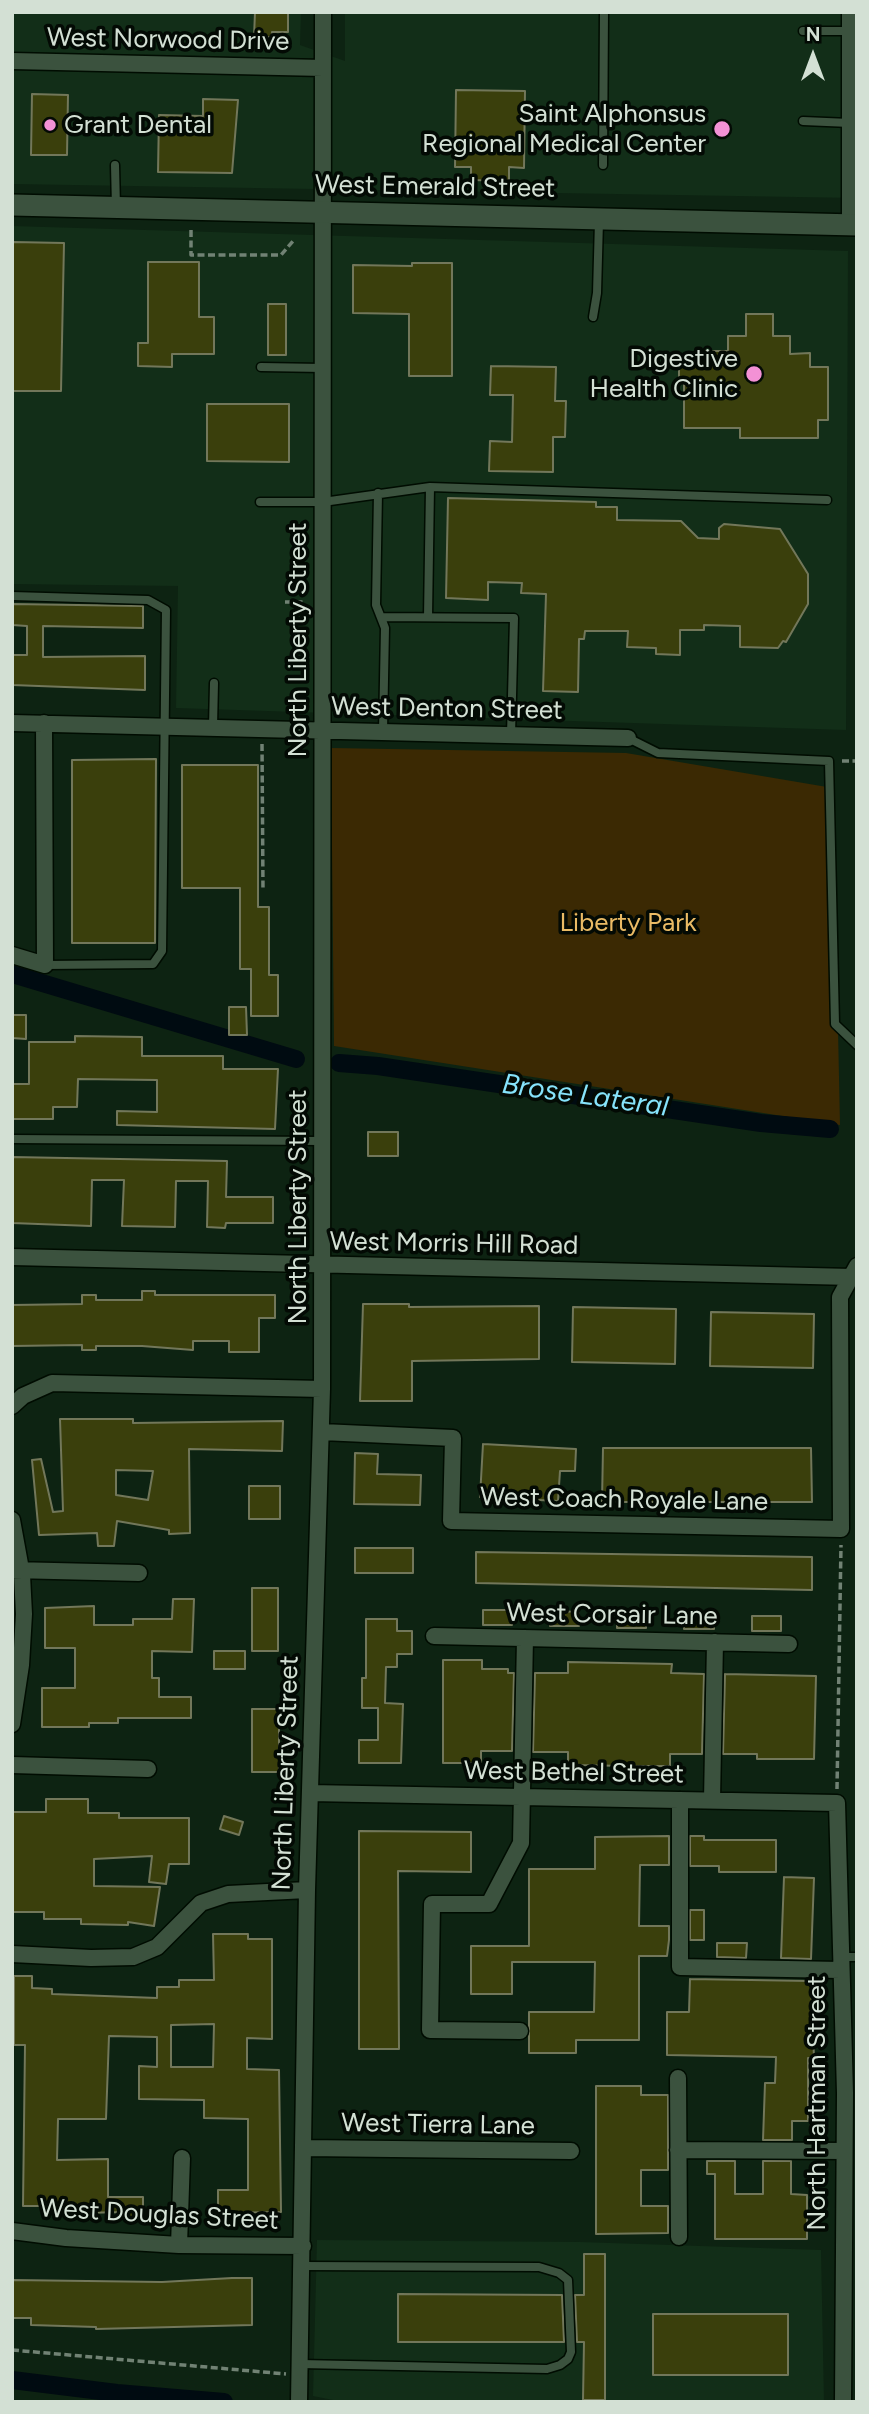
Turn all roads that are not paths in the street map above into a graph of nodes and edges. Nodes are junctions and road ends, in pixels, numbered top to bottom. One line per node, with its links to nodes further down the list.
1 (323, 12): 7 (street, North Liberty Street)
2 (604, 12): 11 (lane)
3 (850, 12): 5 (street)
4 (803, 31): 5 (lane)
5 (850, 31): 9 (street)
6 (12, 61): 7 (street, West Norwood Drive)
7 (323, 68): 14 (street, North Liberty Street)
8 (803, 121): 9 (lane)
9 (850, 123): 16 (street)
10 (115, 165): 13 (lane)
11 (603, 165)
12 (12, 205): 13 (main road, West Emerald Street)
13 (116, 208): 14 (main road, West Emerald Street)
14 (323, 213): 15 (main road, West Emerald Street); 19 (street, North Liberty Street)
15 (599, 218): 16 (main road, West Emerald Street); 17 (lane)
16 (853, 225)
17 (593, 317)
18 (261, 367): 19 (lane)
19 (323, 368): 24 (street, North Liberty Street)
20 (430, 487): 21 (lane); 22 (lane); 27 (lane)
21 (378, 493): 24 (lane); 26 (lane)
22 (827, 500)
23 (260, 502): 24 (lane)
24 (323, 502): 33 (street, North Liberty Street)
25 (12, 596): 31 (lane)
26 (381, 617): 27 (lane); 34 (lane)
27 (428, 617): 35 (lane)
28 (214, 683): 32 (lane)
29 (12, 723): 30 (street, West Denton Street)
30 (44, 723): 31 (street, West Denton Street); 38 (street)
31 (164, 726): 32 (street, West Denton Street); 38 (lane)
32 (213, 727): 33 (street, West Denton Street)
33 (321, 730): 34 (street, West Denton Street); 41 (street, North Liberty Street)
34 (383, 732): 35 (street, West Denton Street)
35 (510, 735): 36 (street, West Denton Street)
36 (628, 738): 39 (lane)
37 (12, 955): 38 (street)
38 (45, 965)
39 (857, 1045)
40 (12, 1139): 41 (lane)
41 (322, 1141): 43 (street, North Liberty Street)
42 (12, 1257): 43 (street, West Morris Hill Road)
43 (322, 1266): 44 (street, West Morris Hill Road); 45 (street, North Liberty Street)
44 (855, 1274): 47 (street, West Coach Royale Lane)
45 (322, 1389): 46 (street); 47 (street, North Liberty Street)
46 (12, 1406)
47 (322, 1432): 58 (street, North Liberty Street)
48 (12, 1520): 49 (street)
49 (17, 1571): 50 (street); 55 (street)
50 (139, 1573)
51 (434, 1636): 52 (street, West Corsair Lane)
52 (525, 1638): 53 (street, West Corsair Lane); 59 (street)
53 (715, 1642): 54 (street, West Corsair Lane); 61 (street)
54 (789, 1644)
55 (12, 1724)
56 (12, 1765): 57 (street)
57 (148, 1769)
58 (310, 1793): 59 (street, West Bethel Street); 63 (street, North Liberty Street)
59 (524, 1797): 60 (street, West Bethel Street); 66 (street)
60 (680, 1800): 61 (street, West Bethel Street); 65 (street)
61 (712, 1800): 62 (street, West Bethel Street)
62 (837, 1803): 65 (street, North Hartman Street)
63 (307, 1890): 64 (street); 68 (street, North Liberty Street)
64 (12, 1954)
65 (846, 1961): 71 (street, North Hartman Street)
66 (520, 2031)
67 (678, 2078): 69 (street)
68 (304, 2148): 70 (street, West Tierra Lane); 76 (street, North Liberty Street)
69 (678, 2150): 71 (street); 74 (street)
70 (571, 2151)
71 (844, 2151): 80 (street, North Hartman Street)
72 (182, 2158): 75 (street)
73 (12, 2231): 75 (street, West Douglas Street)
74 (678, 2237)
75 (179, 2245): 76 (street, West Douglas Street)
76 (303, 2246): 77 (street, North Liberty Street)
77 (302, 2266): 78 (street, North Liberty Street); 78 (lane)
78 (300, 2370): 79 (street, North Liberty Street)
79 (299, 2397)
80 (843, 2402)

